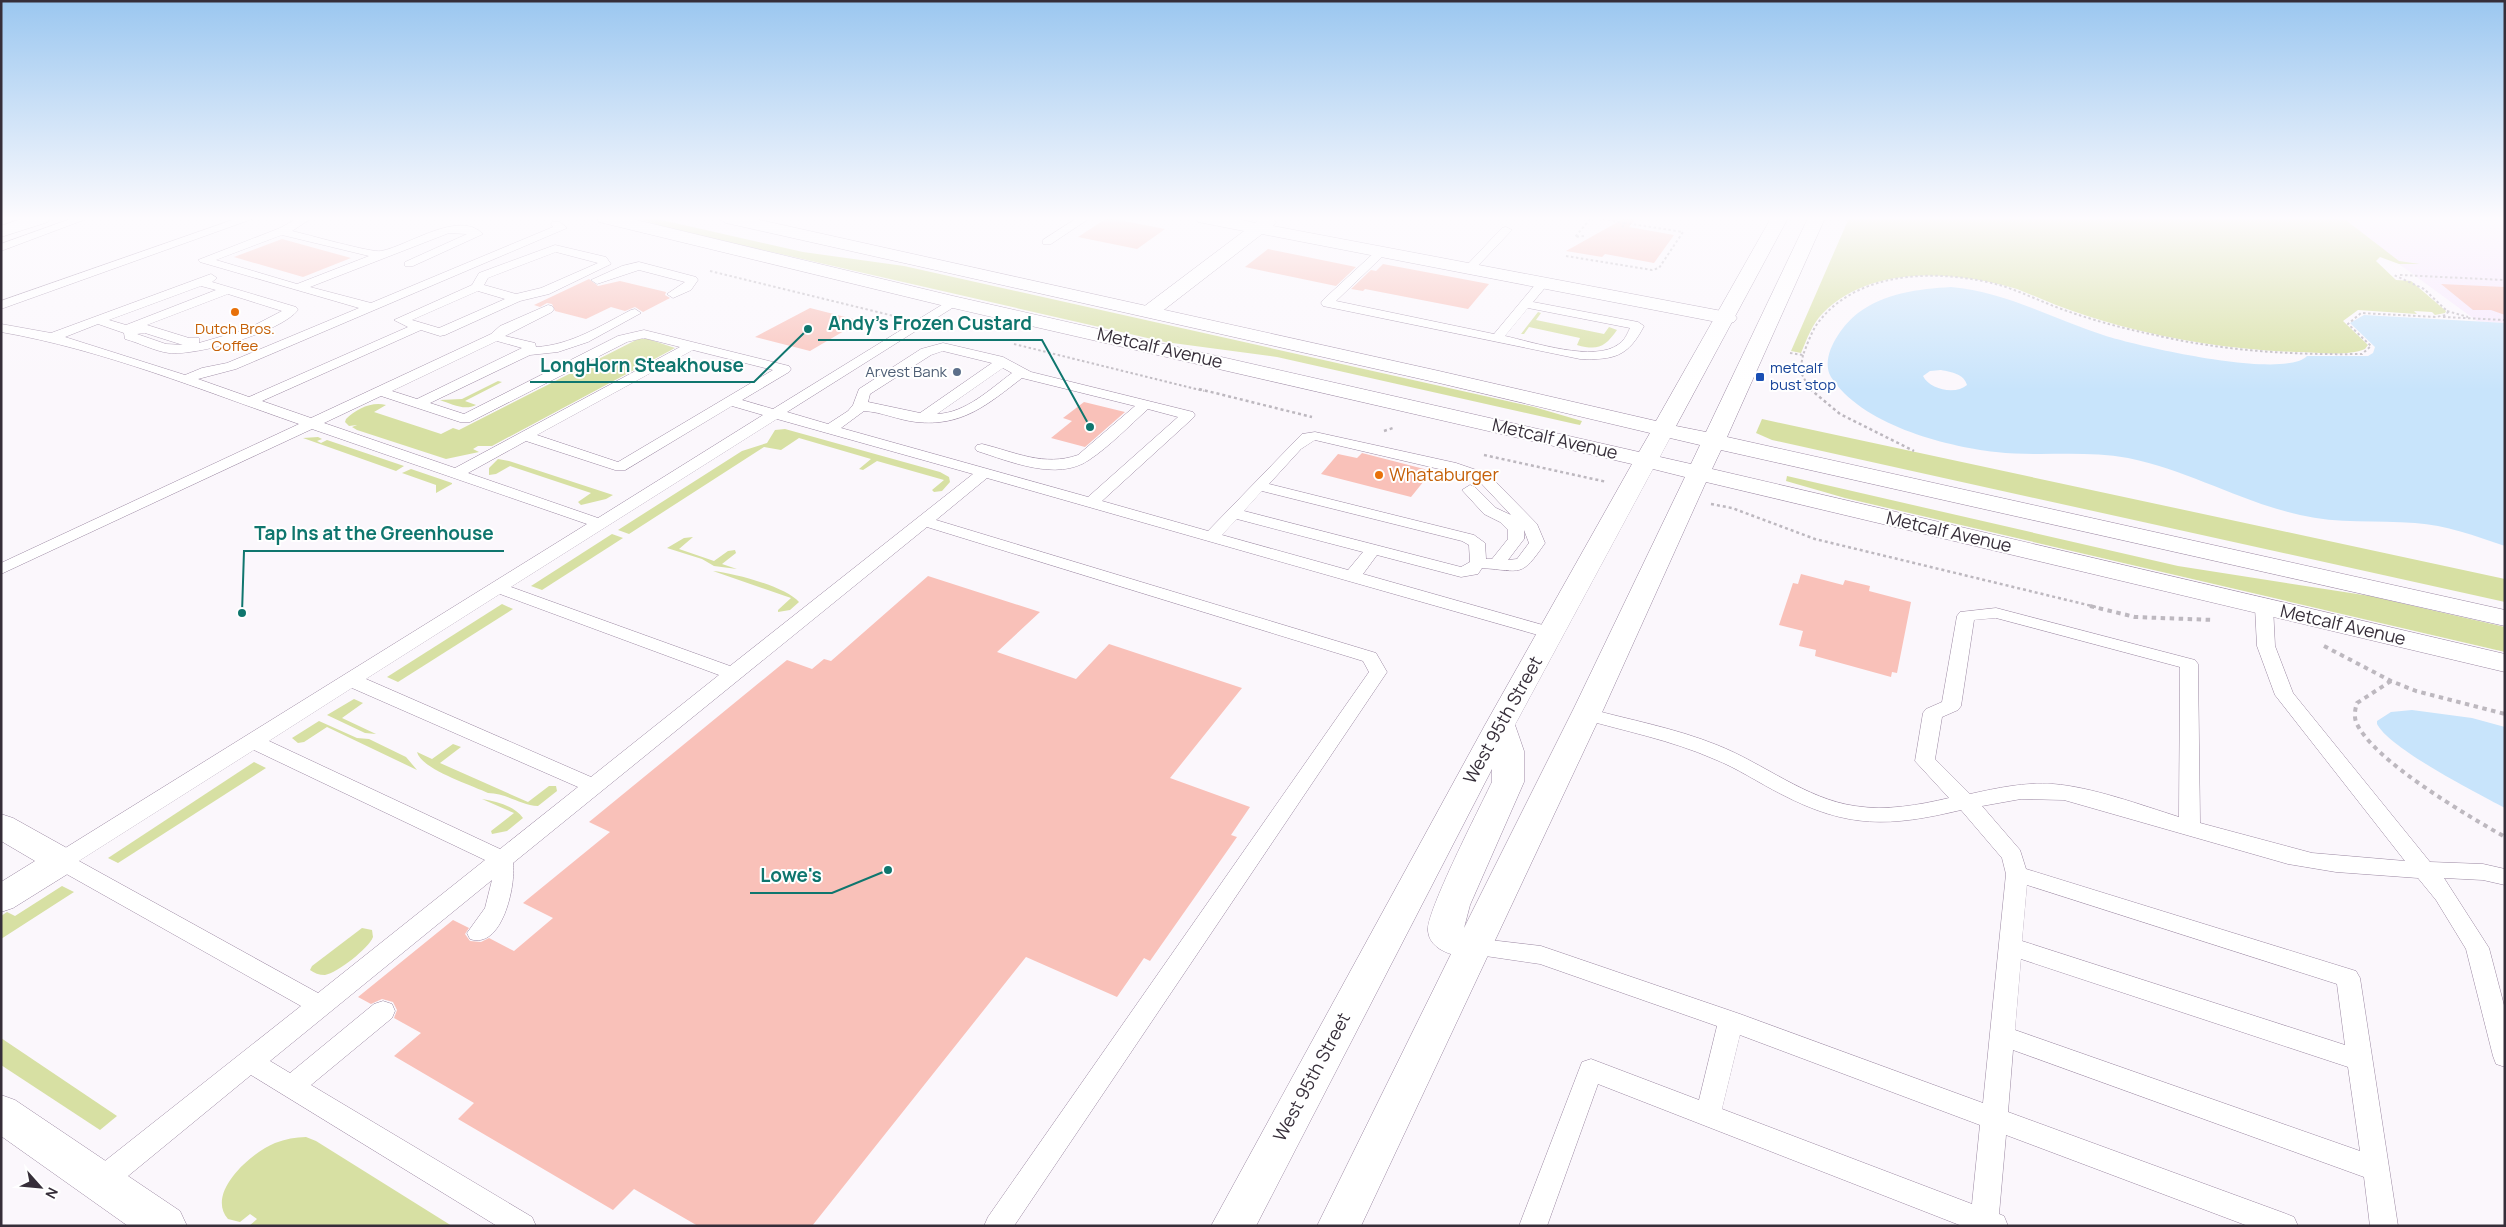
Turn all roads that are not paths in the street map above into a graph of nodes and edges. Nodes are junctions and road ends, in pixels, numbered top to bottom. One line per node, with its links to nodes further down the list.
1 (86, 275): 29 (lane)
2 (219, 275): 19 (lane)
3 (255, 275): 22 (lane)
4 (330, 275): 22 (lane)
5 (419, 275): 26 (lane)
6 (449, 275): 30 (lane)
7 (485, 275): 21 (lane)
8 (580, 275): 25 (lane)
9 (623, 275): 18 (lane)
10 (649, 275): 24 (lane)
11 (842, 275): 27 (main road, Metcalf Avenue)
12 (984, 275): 33 (main road, Metcalf Avenue)
13 (1197, 275): 33 (main road)
14 (1356, 275): 41 (lane)
15 (1502, 275): 20 (main road)
16 (1750, 275): 34 (main road, West 95th Street)
17 (1790, 275): 59 (main road)
18 (601, 281)
19 (201, 282): 23 (lane); 35 (lane)
20 (1543, 283): 28 (lane); 34 (main road)
21 (477, 287): 25 (lane); 36 (lane)
22 (297, 288): 26 (lane)
23 (228, 290): 38 (lane); 38 (lane)
24 (669, 293)
25 (516, 298): 36 (lane)
26 (355, 302): 30 (lane); 45 (lane)
27 (953, 302): 53 (lane); 61 (main road, Metcalf Avenue)
28 (1525, 304): 41 (lane); 41 (lane)
29 (1, 305)
30 (373, 307): 45 (lane)
31 (544, 308): 40 (lane)
32 (631, 312): 43 (lane)
33 (1149, 312): 57 (main road, Metcalf Avenue)
34 (1727, 318): 57 (main road, West 95th Street)
35 (97, 320): 38 (lane); 39 (lane)
36 (420, 326): 49 (lane)
37 (1, 328): 39 (lane)
38 (127, 330)
39 (52, 337): 46 (lane)
40 (496, 337): 43 (lane); 47 (lane)
41 (1497, 338)
42 (692, 345): 48 (lane); 50 (lane); 58 (lane)
43 (527, 351): 50 (lane)
44 (1012, 367): 51 (lane); 52 (lane); 54 (lane); 54 (lane)
45 (207, 371): 46 (lane)
46 (185, 380): 49 (lane)
47 (378, 391): 50 (lane); 55 (lane)
48 (731, 401): 53 (lane); 58 (lane)
49 (250, 402): 55 (lane)
50 (418, 404)
51 (1146, 404): 60 (lane); 67 (lane)
52 (860, 406): 54 (lane); 56 (lane)
53 (774, 415): 56 (lane); 70 (lane)
54 (922, 418)
55 (310, 424): 62 (lane); 75 (lane)
56 (828, 430): 63 (lane)
57 (1664, 430): 59 (main road, Metcalf Avenue); 61 (main road, West 95th Street)
58 (524, 436): 62 (lane)
59 (1713, 441): 66 (main road); 79 (main road, Metcalf Avenue)
60 (982, 448)
61 (1639, 473): 66 (main road, Metcalf Avenue); 80 (main road, West 95th Street)
62 (455, 474): 70 (lane)
63 (984, 474): 67 (lane); 69 (lane)
64 (1464, 481): 65 (lane); 74 (lane); 74 (lane)
65 (1259, 486): 68 (lane); 73 (lane)
66 (1693, 486): 78 (main road, Metcalf Avenue); 84 (main road)
67 (1090, 503): 71 (lane)
68 (1234, 513): 71 (lane); 72 (lane)
69 (924, 521): 82 (lane); 116 (lane)
70 (601, 524): 77 (lane)
71 (1211, 537): 76 (lane)
72 (1374, 550): 73 (lane); 76 (lane)
73 (1478, 563): 74 (lane)
74 (1496, 566)
75 (1, 569)
76 (1352, 577): 80 (lane)
77 (498, 588): 82 (lane); 83 (lane)
78 (2264, 618): 81 (main road, Metcalf Avenue); 93 (lane)
79 (2505, 618)
80 (1551, 633): 85 (main road, West 95th Street)
81 (2505, 662)
82 (733, 674): 87 (lane)
83 (351, 680): 86 (lane); 87 (lane)
84 (1586, 714): 88 (lane); 99 (main road)
85 (1500, 725): 99 (main road); 117 (main road, West 95th Street)
86 (253, 741): 91 (lane); 92 (lane)
87 (594, 786): 91 (lane)
88 (1965, 800): 90 (lane); 90 (lane); 94 (lane)
89 (1, 826): 92 (main road)
90 (2189, 828): 93 (lane)
91 (502, 859): 97 (lane); 100 (lane)
92 (62, 860): 96 (main road); 100 (lane)
93 (2423, 868): 95 (lane); 104 (lane)
94 (2017, 874): 98 (lane); 105 (lane)
95 (2505, 877)
96 (1, 899)
97 (478, 933)
98 (2010, 946): 103 (lane); 105 (lane)
99 (1473, 947): 102 (lane); 118 (main road)
100 (319, 1005): 106 (lane)
101 (383, 1011): 107 (lane)
102 (1731, 1021): 109 (lane); 110 (lane)
103 (2003, 1036): 110 (lane); 111 (lane)
104 (2505, 1056)
105 (2360, 1060): 111 (lane)
106 (249, 1062): 107 (lane); 112 (lane)
107 (291, 1087): 115 (lane)
108 (1, 1113): 112 (main road)
109 (1708, 1114): 113 (lane); 119 (lane)
110 (1994, 1117): 113 (lane); 120 (lane)
111 (2376, 1169): 121 (lane)
112 (101, 1180): 114 (main road)
113 (1988, 1224)
114 (165, 1226)
115 (522, 1226)
116 (998, 1226)
117 (1233, 1226)
118 (1339, 1226)
119 (1533, 1226)
120 (2284, 1226)
121 (2384, 1226)

